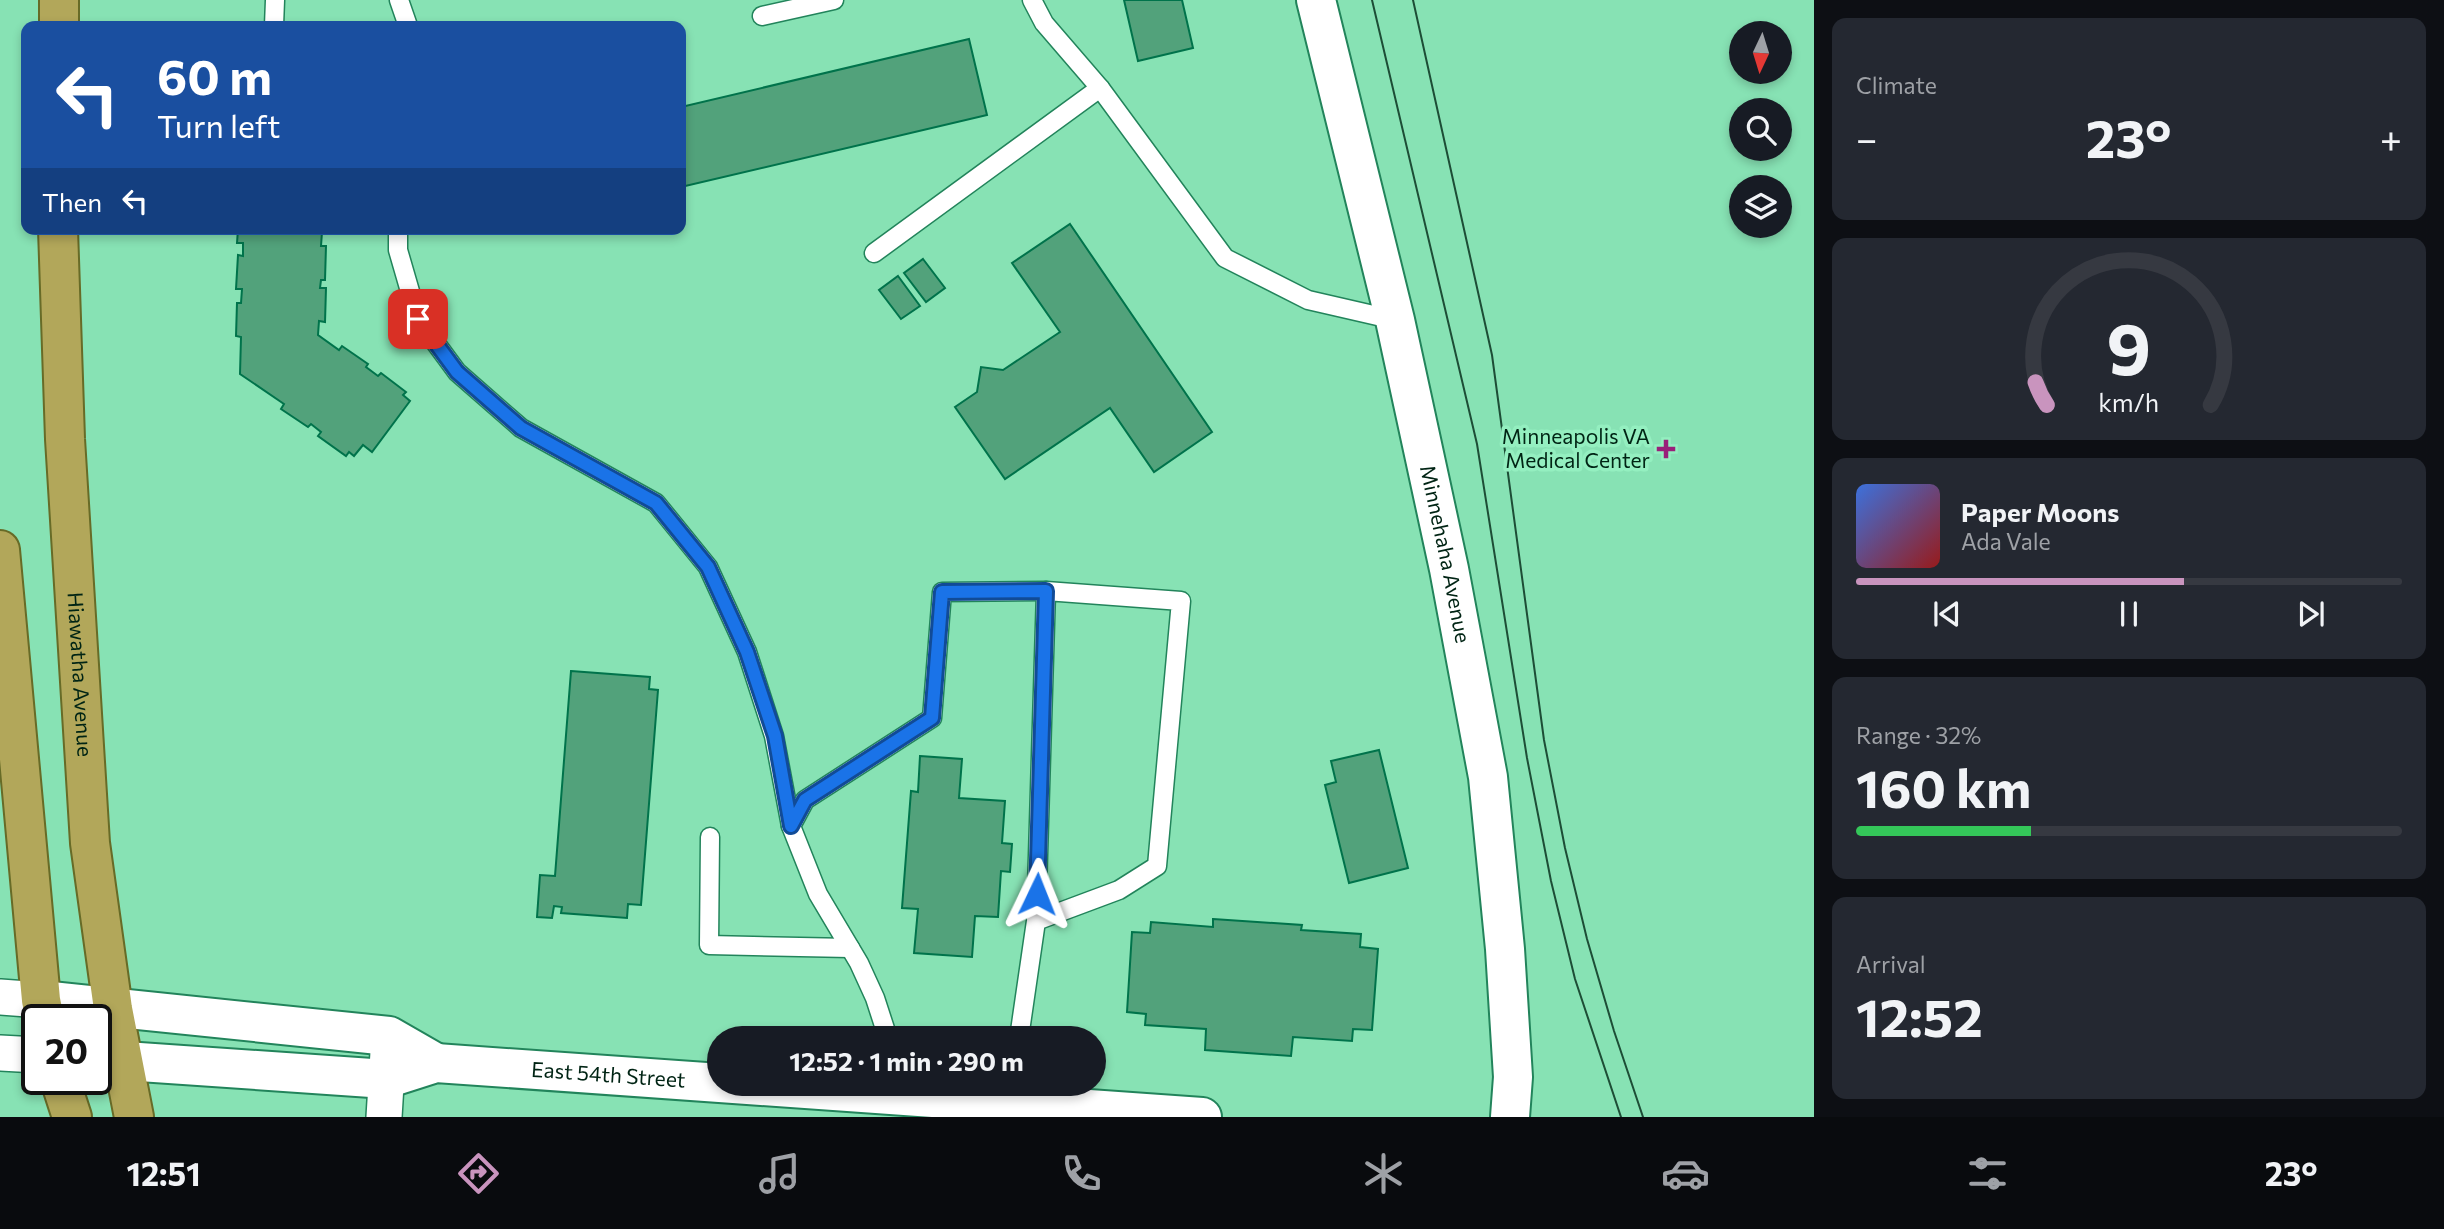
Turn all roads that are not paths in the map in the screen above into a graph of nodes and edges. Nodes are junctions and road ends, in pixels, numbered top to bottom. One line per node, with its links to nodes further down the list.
1 (59, 0): 8 (highway)
2 (275, 0): 9 (lane)
3 (399, 0): 10 (lane)
4 (834, 0): 7 (lane)
5 (1032, 0): 11 (lane)
6 (1315, 0): 15 (street, Minnehaha Avenue)
7 (762, 16)
8 (59, 21)
9 (274, 21)
10 (406, 21)
11 (1100, 88): 14 (lane); 15 (lane)
12 (58, 235): 25 (highway, Hiawatha Avenue)
13 (398, 235): 18 (lane)
14 (874, 253)
15 (1395, 320): 43 (street, Minnehaha Avenue)
16 (0, 550): 24 (highway)
17 (1046, 591): 18 (lane); 20 (lane); 20 (lane)
18 (791, 826): 21 (lane)
19 (710, 837): 21 (lane)
20 (1036, 921): 28 (lane)
21 (850, 948): 27 (lane)
22 (0, 997): 23 (street, East 54th Street)
23 (23, 1004)
24 (42, 1004)
25 (113, 1009): 26 (highway, Hiawatha Avenue); 29 (street, East 54th Street)
26 (112, 1022)
27 (884, 1026)
28 (1021, 1026)
29 (389, 1036): 33 (street, East 54th Street); 35 (street)
30 (0, 1053): 31 (street)
31 (21, 1054)
32 (112, 1060): 35 (street, East 54th Street)
33 (436, 1063): 35 (street, East 54th Street); 36 (street, East 54th Street)
34 (112, 1067): 40 (highway, Hiawatha Avenue)
35 (386, 1079): 41 (street)
36 (707, 1079)
37 (65, 1095): 39 (highway)
38 (1028, 1096): 42 (street, East 54th Street)
39 (72, 1117)
40 (135, 1117)
41 (384, 1117)
42 (1202, 1117)
43 (1510, 1117)

